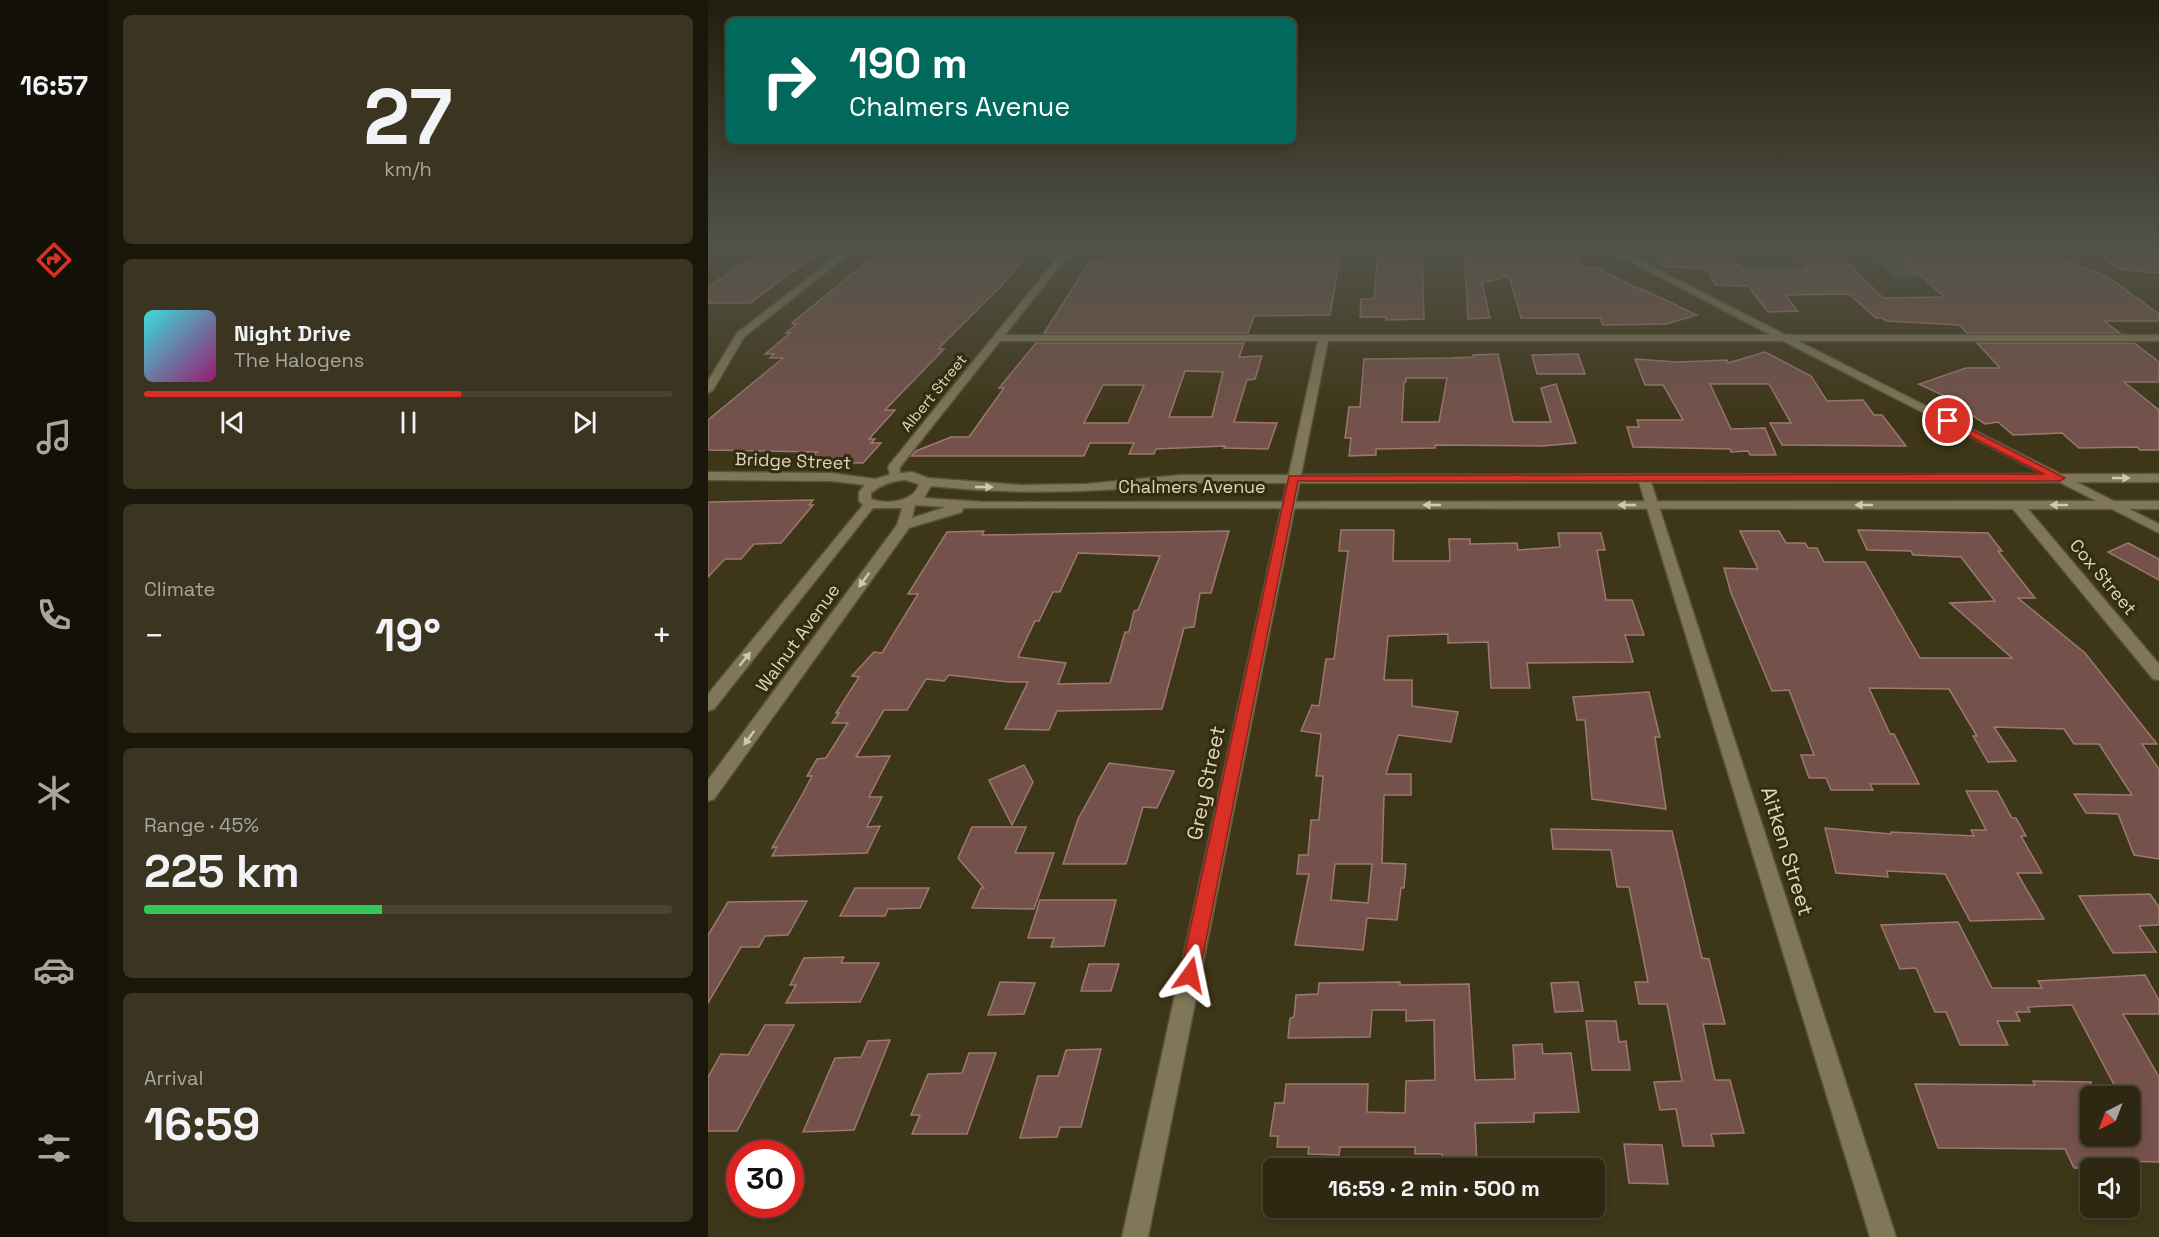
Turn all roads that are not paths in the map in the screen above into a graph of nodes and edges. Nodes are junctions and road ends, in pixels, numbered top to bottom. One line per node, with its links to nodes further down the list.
1 (780, 304): 8 (street)
2 (1025, 304): 4 (street, Albert Street)
3 (1717, 304): 7 (street)
4 (997, 338): 6 (street); 10 (street, Albert Street)
5 (2159, 338): 7 (street)
6 (1323, 339): 7 (street); 11 (street, Grey Street)
7 (1786, 339): 14 (street)
8 (708, 390)
9 (708, 476): 16 (street, Bridge Street)
10 (895, 477): 15 (street, Chalmers Avenue); 16 (street)
11 (1293, 478): 12 (street, Chalmers Avenue); 15 (street, Chalmers Avenue, one-way to 11); 19 (street, Grey Street)
12 (1644, 478): 14 (street, Chalmers Avenue); 20 (street, Aitken Street)
13 (2159, 478): 14 (street, Chalmers Avenue, one-way to 13)
14 (2064, 481): 22 (street)
15 (926, 482): 17 (street)
16 (876, 483): 18 (street)
17 (910, 501): 18 (street, Chalmers Avenue); 24 (street, Chalmers Avenue); 25 (street, Walnut Avenue)
18 (870, 504): 28 (street, Walnut Avenue, one-way to 18)
19 (1287, 504): 20 (street, Chalmers Avenue, one-way to 19); 24 (street, Chalmers Avenue); 30 (street, Grey Street)
20 (1653, 505): 21 (street, Chalmers Avenue, one-way to 20); 31 (street, Aitken Street)
21 (2017, 505): 22 (street, Chalmers Avenue, one-way to 21); 27 (street, Cox Street)
22 (2112, 505): 23 (street, Chalmers Avenue); 26 (street)
23 (2159, 505)
24 (984, 506): 25 (street)
25 (904, 525): 29 (street, Walnut Avenue, one-way to 29)
26 (2159, 529)
27 (2159, 675)
28 (708, 705)
29 (708, 794)
30 (1135, 1237)
31 (1883, 1237)

